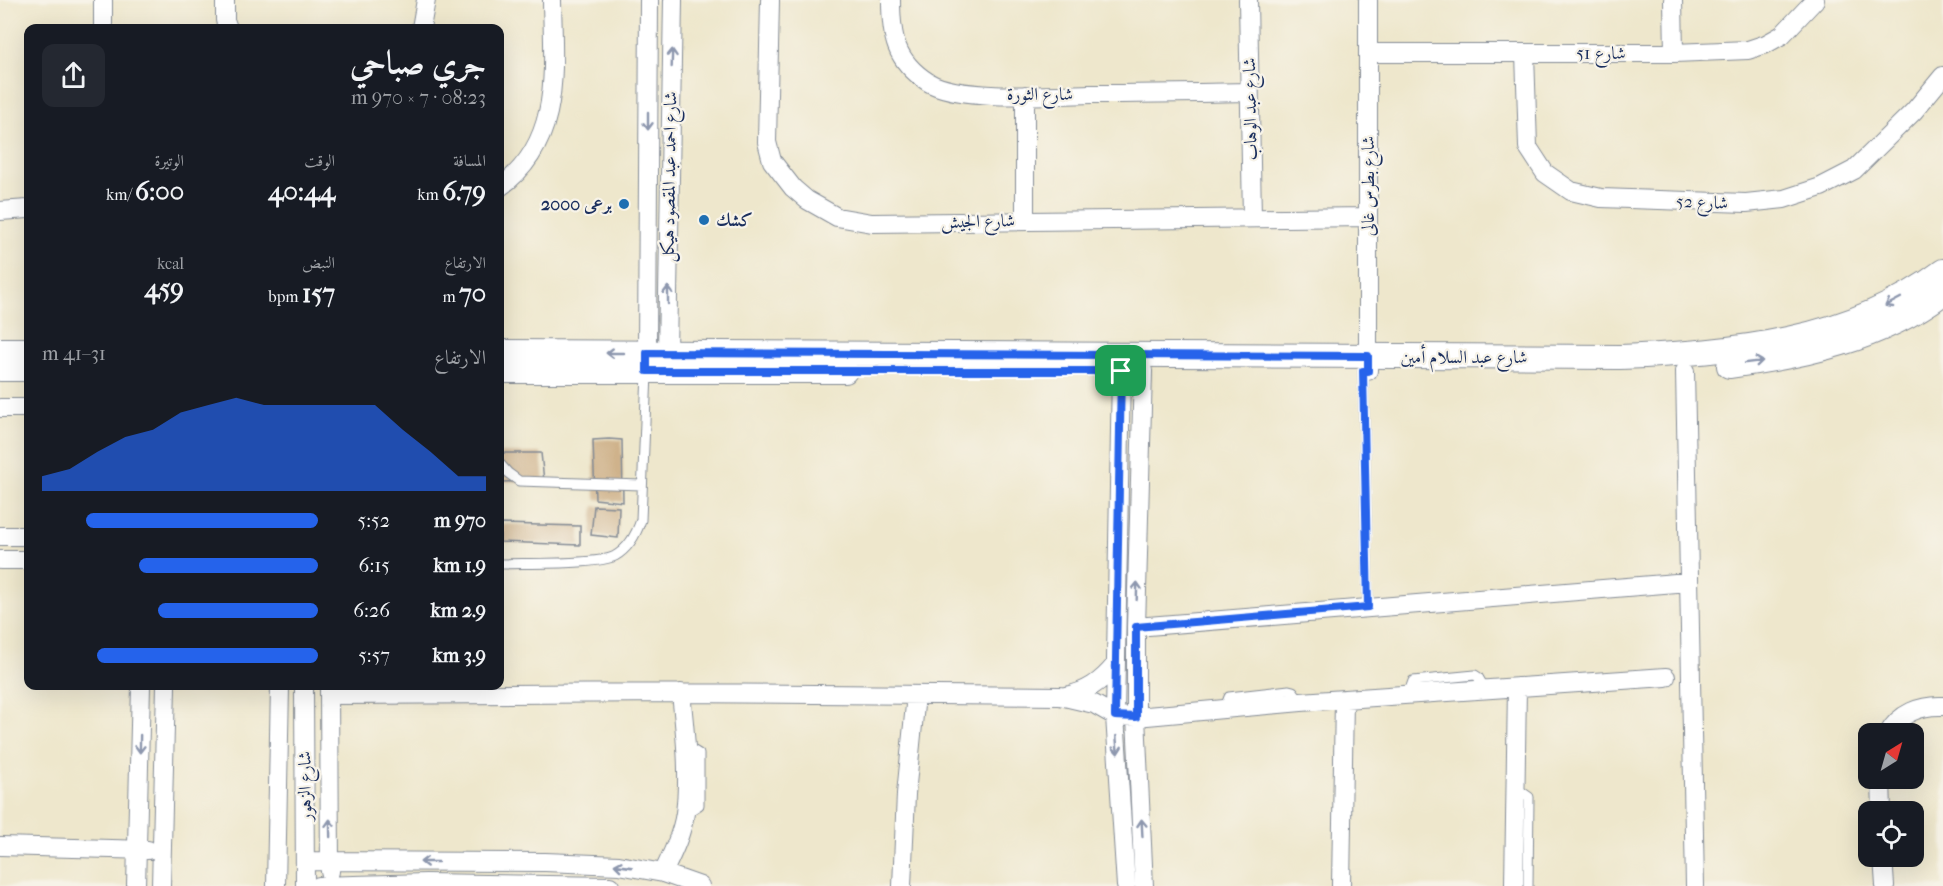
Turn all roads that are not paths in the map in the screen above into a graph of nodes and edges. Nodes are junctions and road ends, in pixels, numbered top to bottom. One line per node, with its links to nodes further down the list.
1 (103, 0): 13 (street)
2 (225, 0): 14 (street)
3 (426, 0): 15 (street)
4 (552, 0): 22 (street)
5 (649, 0): 33 (street, شارع احمد عبد المقصود هيكل, one-way to 33)
6 (673, 0): 33 (street, شارع احمد عبد المقصود هيكل, one-way to 6)
7 (770, 0): 27 (street, شارع الجيش)
8 (891, 0): 21 (street, شارع الثورة)
9 (1248, 0): 20 (street, شارع عبد الوهاب)
10 (1368, 0): 16 (street, شارع بطرس غالى)
11 (1673, 0): 18 (street)
12 (1815, 0): 18 (street, شارع 51)
13 (103, 24)
14 (226, 24)
15 (423, 24)
16 (1368, 53): 17 (street, شارع 51); 26 (street, شارع بطرس غالى)
17 (1526, 53): 18 (street, شارع 51); 19 (street, شارع 52)
18 (1674, 53)
19 (1943, 76)
20 (1250, 92): 21 (street, شارع الثورة); 25 (street, شارع عبد الوهاب)
21 (1025, 95): 27 (street)
22 (504, 183)
23 (24, 209): 24 (street)
24 (0, 211)
25 (1252, 218): 26 (street, شارع الجيش); 27 (street, شارع الجيش)
26 (1368, 218): 34 (street, شارع بطرس غالى)
27 (1025, 220)
28 (1943, 271): 34 (street, شارع عبد السلام أمين, one-way to 34)
29 (1943, 293): 39 (street, شارع عبد السلام أمين, one-way to 29)
30 (0, 350): 31 (street)
31 (24, 350)
32 (504, 352): 33 (street, شارع عبد السلام أمين, one-way to 32)
33 (657, 362): 34 (street, شارع عبد السلام أمين); 37 (street, شارع عبد السلام أمين); 38 (street, شارع عبد السلام أمين); 43 (lane)
34 (1366, 366): 38 (street, شارع عبد السلام أمين); 39 (street, شارع عبد السلام أمين); 50 (lane)
35 (0, 369): 36 (street)
36 (24, 369)
37 (504, 371)
38 (1132, 371): 51 (street, one-way to 38); 52 (street)
39 (1685, 371): 49 (street)
40 (0, 408): 41 (street)
41 (24, 408)
42 (504, 468): 43 (lane)
43 (642, 485): 48 (lane)
44 (0, 536): 45 (street)
45 (24, 536)
46 (0, 560): 47 (street)
47 (24, 560)
48 (504, 564)
49 (1688, 582): 50 (street); 92 (street)
50 (1368, 607): 51 (street)
51 (1136, 627): 66 (street)
52 (1115, 665): 62 (street); 65 (street)
53 (1666, 677): 54 (street)
54 (1517, 687): 63 (street); 70 (street)
55 (141, 690): 69 (street, one-way to 69)
56 (166, 690): 68 (street)
57 (280, 690): 80 (street)
58 (304, 690): 74 (street, شارع الزهور)
59 (329, 690): 60 (street); 75 (street, شارع الزهور, one-way to 59)
60 (681, 693): 61 (street); 77 (street)
61 (916, 695): 62 (street); 86 (street)
62 (1060, 696): 65 (street)
63 (1344, 699): 66 (street); 89 (street)
64 (1943, 706): 67 (street)
65 (1115, 716): 66 (street); 87 (street, one-way to 87)
66 (1136, 717): 88 (street, one-way to 66)
67 (1897, 723)
68 (164, 785): 69 (street); 73 (street)
69 (140, 787): 72 (street)
70 (1516, 788): 90 (street); 91 (lane)
71 (0, 846): 72 (street)
72 (136, 850): 73 (street); 78 (street)
73 (162, 850): 79 (street)
74 (306, 861): 75 (street); 81 (street, شارع الزهور)
75 (330, 861): 77 (street, one-way to 75); 83 (street, شارع الزهور)
76 (1883, 867): 93 (street)
77 (663, 873): 85 (street)
78 (136, 886)
79 (161, 886)
80 (276, 886)
81 (305, 886)
82 (319, 886): 83 (street)
83 (330, 886): 84 (street)
84 (610, 886)
85 (700, 886)
86 (902, 886)
87 (1126, 886)
88 (1144, 886)
89 (1341, 886)
90 (1514, 886)
91 (1528, 886)
92 (1695, 886)
93 (1884, 886)

